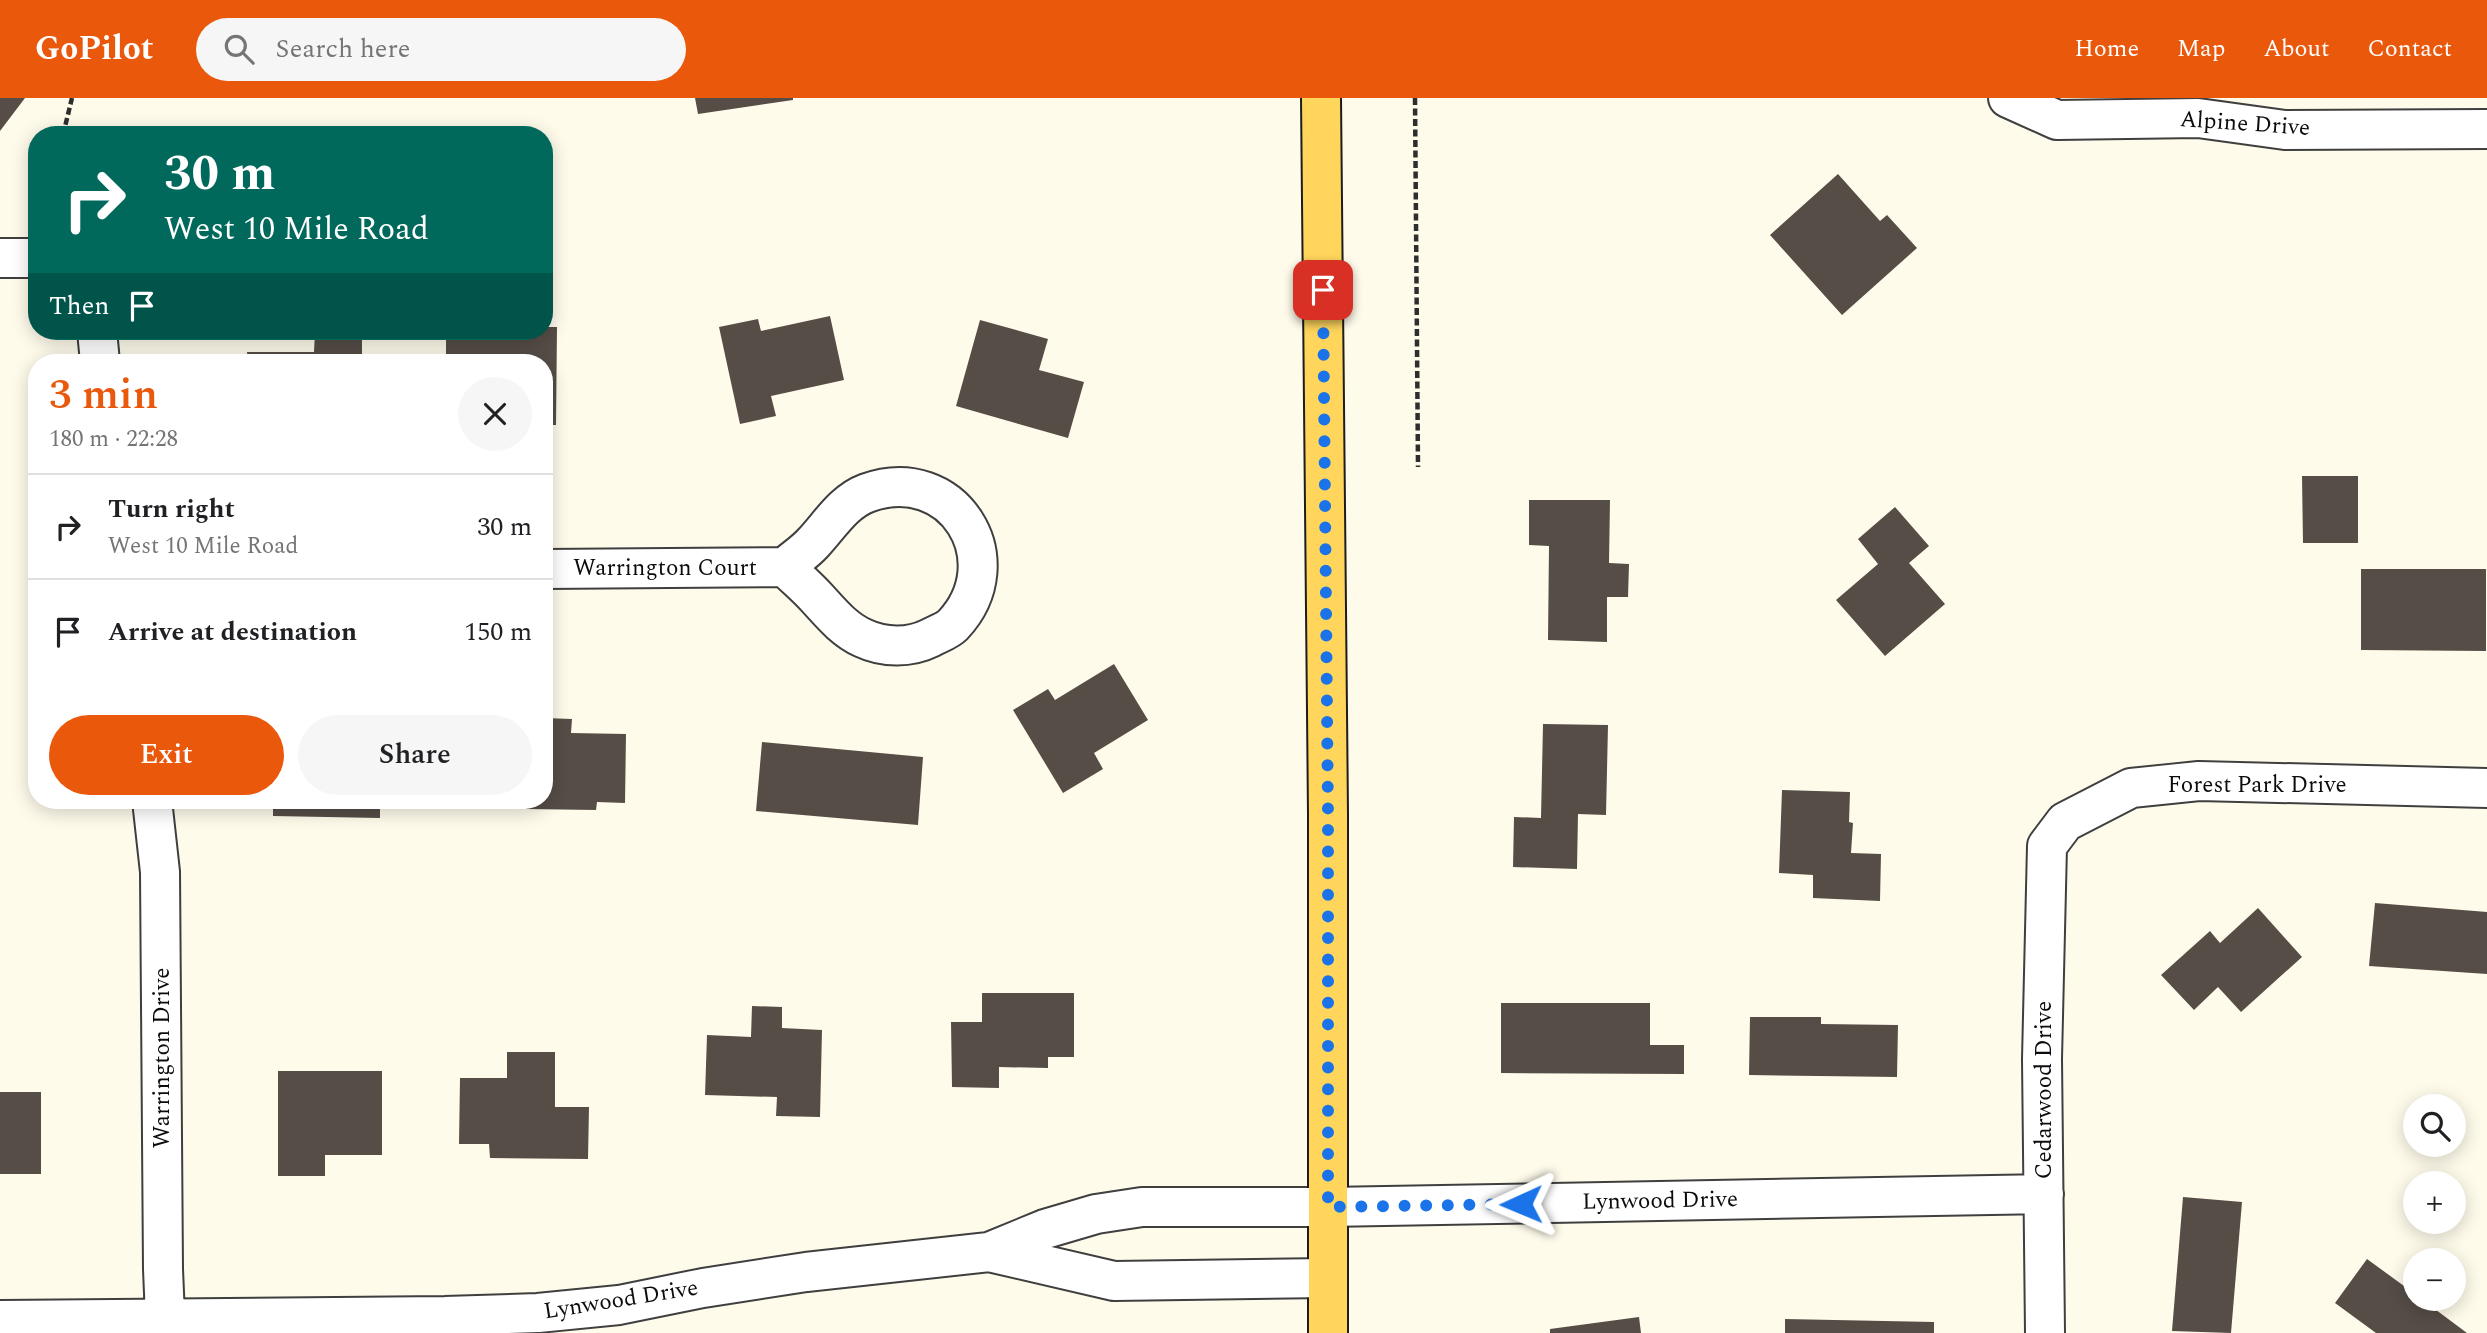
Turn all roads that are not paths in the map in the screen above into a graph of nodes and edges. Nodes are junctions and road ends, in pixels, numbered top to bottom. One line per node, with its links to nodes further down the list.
1 (1321, 98): 12 (main road)
2 (2008, 98): 3 (street, Alpine Drive)
3 (2487, 129)
4 (0, 258): 5 (street)
5 (28, 258)
6 (785, 567): 6 (street, Warrington Court); 7 (street, Warrington Court)
7 (553, 569)
8 (2487, 788): 10 (street, Forest Park Drive)
9 (153, 809): 15 (street, Warrington Drive)
10 (2047, 846): 11 (street, Cedarwood Drive)
11 (2044, 1194): 12 (street, Lynwood Drive); 18 (street, Cedarwood Drive)
12 (1328, 1207): 13 (street, Lynwood Drive); 14 (main road)
13 (989, 1252): 14 (street, Lynwood Drive); 15 (street, Lynwood Drive)
14 (1328, 1278): 17 (main road)
15 (165, 1317): 16 (street, Lynwood Drive)
16 (0, 1320)
17 (1328, 1333)
18 (2045, 1333)

